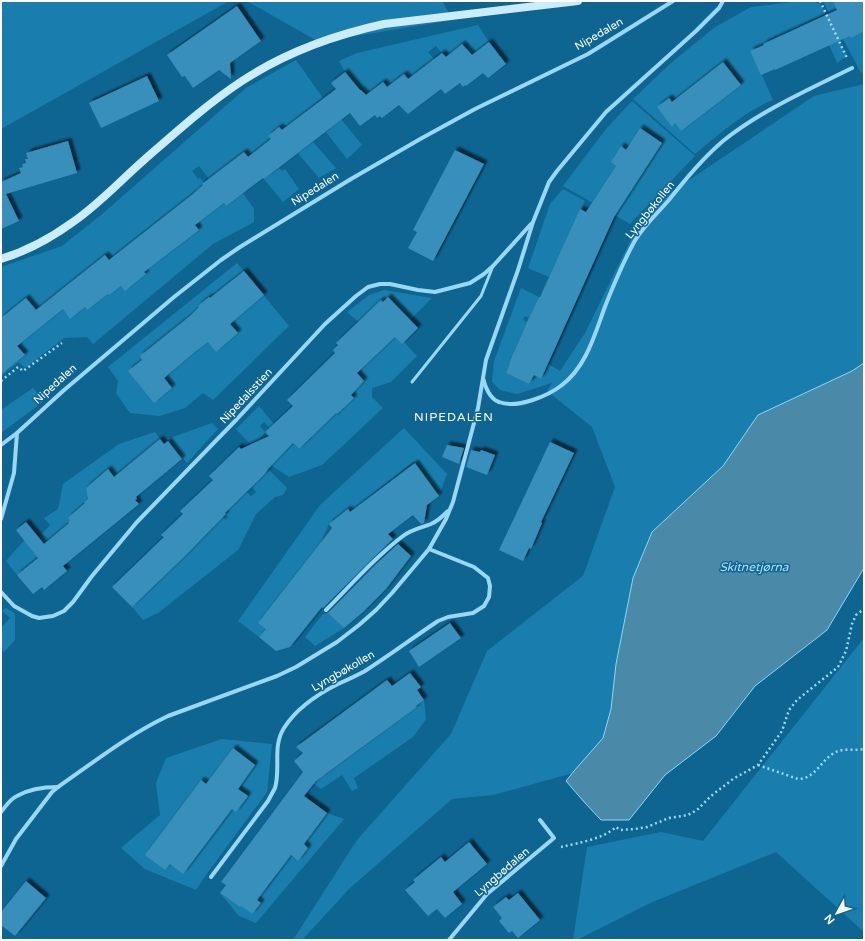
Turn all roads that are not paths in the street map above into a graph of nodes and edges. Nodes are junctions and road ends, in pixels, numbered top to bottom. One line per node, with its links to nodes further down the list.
1 (578, 1): 6 (street)
2 (673, 1): 10 (street, Nipedalen)
3 (724, 1): 5 (street)
4 (852, 68): 8 (street, Lyngbøkollen)
5 (533, 222): 7 (street, Nipedalsstien); 8 (street)
6 (1, 259)
7 (494, 266): 9 (lane); 15 (street, Nipedalsstien)
8 (482, 376): 12 (street)
9 (412, 382)
10 (17, 433): 11 (street, Nipedalen); 13 (street)
11 (1, 445)
12 (450, 509): 14 (street); 16 (street)
13 (1, 519)
14 (429, 549): 17 (street); 21 (street, Lyngbøkollen)
15 (1, 592)
16 (326, 610)
17 (58, 787): 18 (street); 20 (street)
18 (1, 812)
19 (540, 820): 22 (street, Lyngbødalen)
20 (1, 866)
21 (211, 877)
22 (450, 940)

